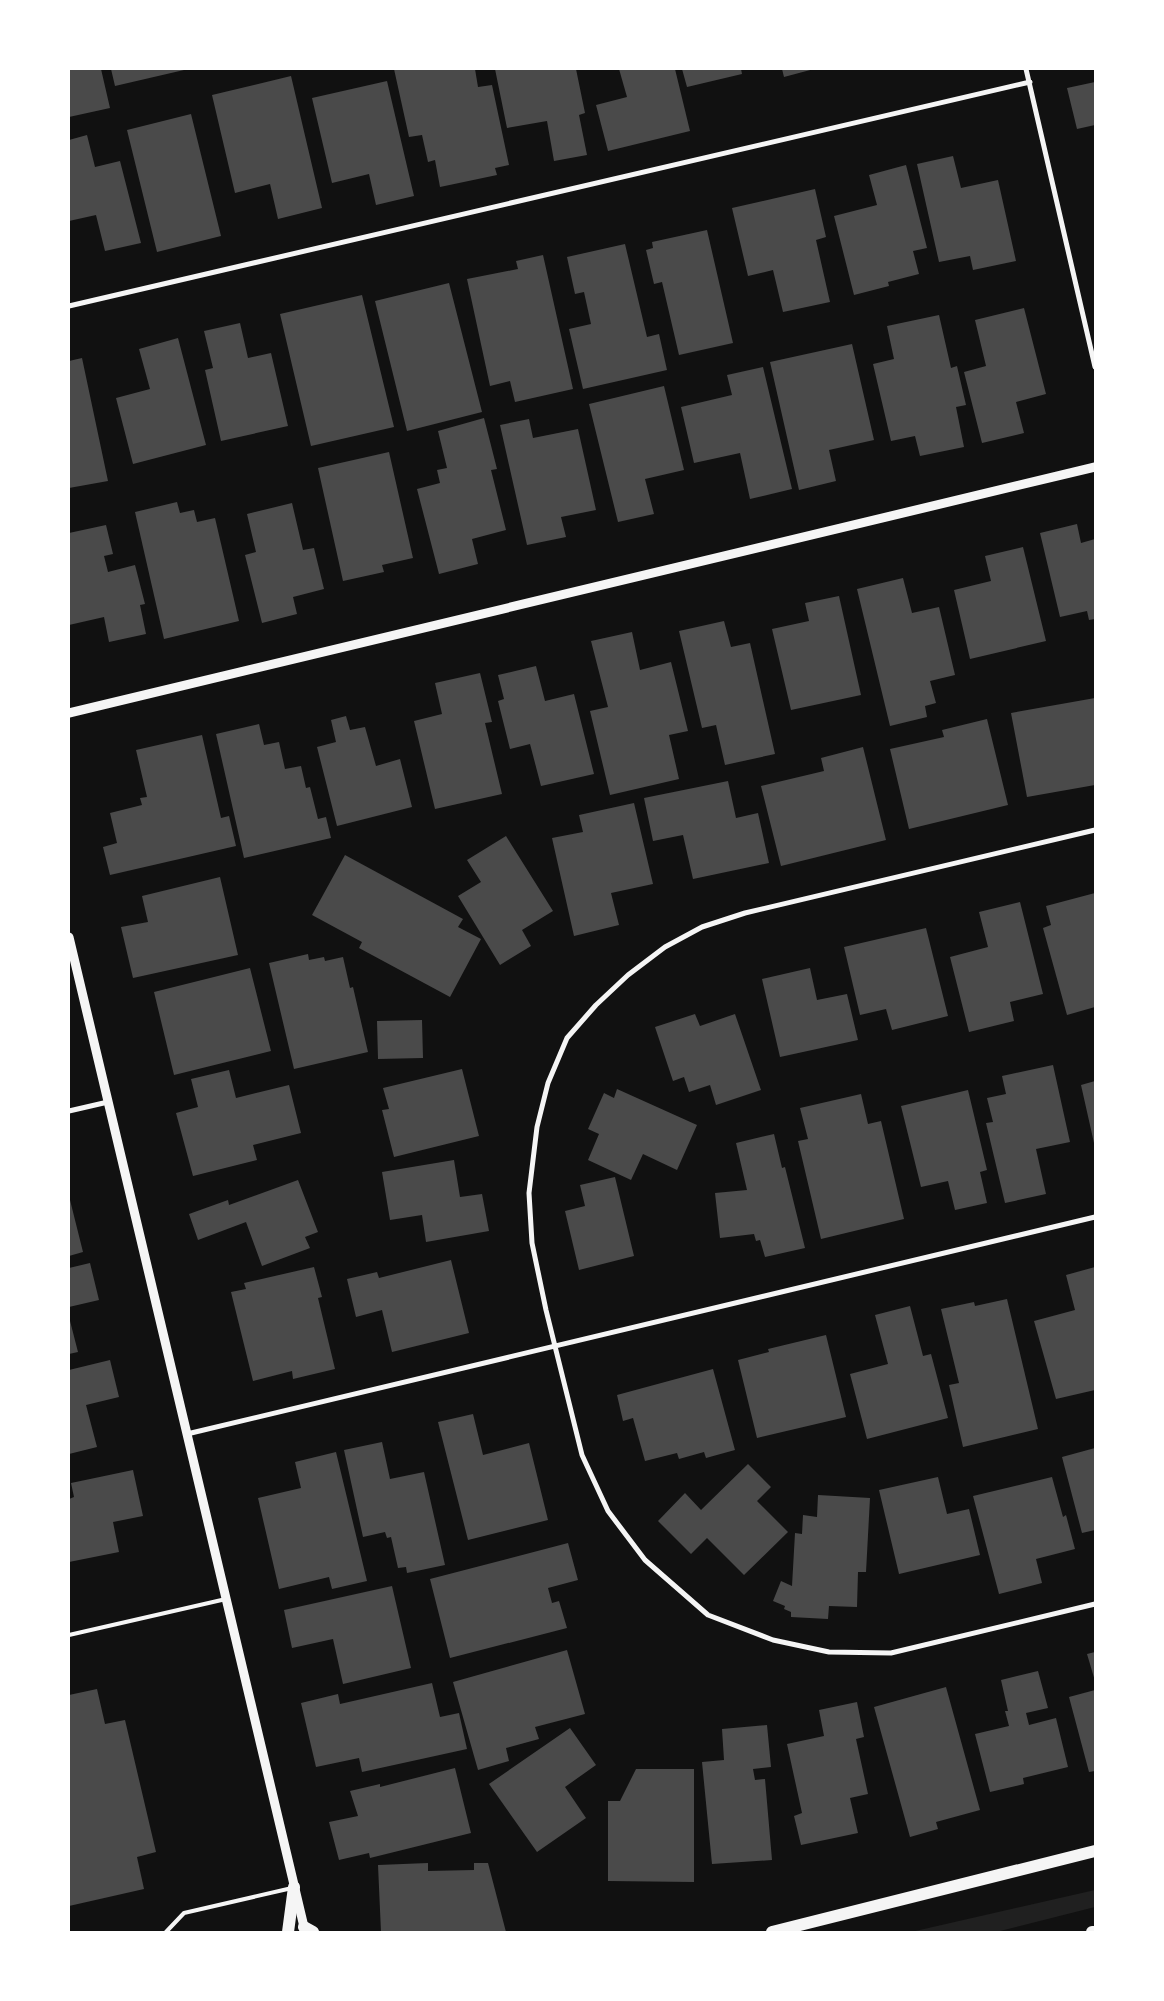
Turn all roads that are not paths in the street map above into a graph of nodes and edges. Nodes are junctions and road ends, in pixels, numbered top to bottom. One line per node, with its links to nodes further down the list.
1 (1026, 69): 2 (street)
2 (1030, 82): 3 (street); 4 (street)
3 (69, 306)
4 (1095, 367)
5 (1095, 467): 6 (street)
6 (69, 713)
7 (1095, 830): 12 (street)
8 (69, 937): 9 (street)
9 (108, 1102): 10 (street); 13 (street)
10 (69, 1111)
11 (1095, 1217): 12 (street)
12 (556, 1346): 13 (street); 15 (street)
13 (187, 1434): 14 (street)
14 (226, 1599): 16 (lane); 18 (street)
15 (1095, 1604)
16 (69, 1635)
17 (1095, 1851): 22 (main road)
18 (294, 1887): 19 (street); 20 (lane); 21 (main road)
19 (307, 1930)
20 (166, 1932)
21 (288, 1932)
22 (772, 1932)

